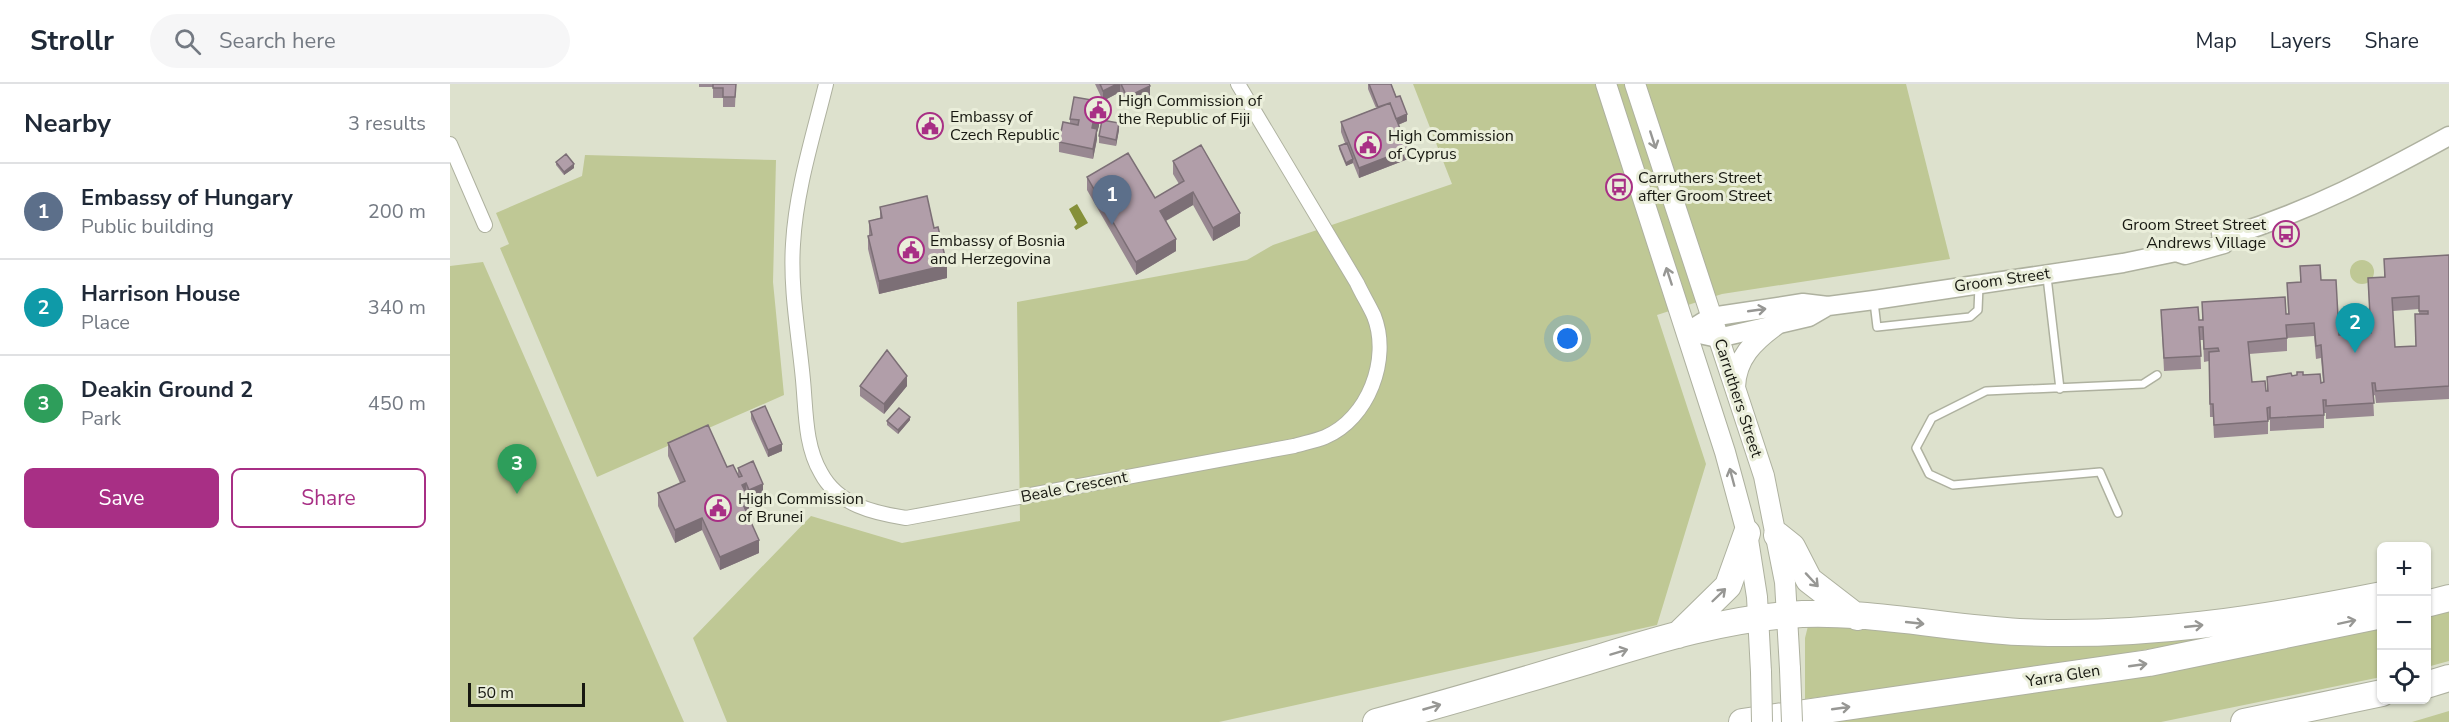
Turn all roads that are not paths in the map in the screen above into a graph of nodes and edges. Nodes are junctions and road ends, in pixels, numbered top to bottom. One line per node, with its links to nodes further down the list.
1 (826, 84): 2 (street, Beale Crescent)
2 (1238, 84)
3 (1606, 84): 14 (main road, Carruthers Street, one-way to 3)
4 (1635, 84): 12 (main road, Carruthers Street, one-way to 12)
5 (2449, 136): 8 (street, Groom Street)
6 (450, 144): 7 (street)
7 (485, 225)
8 (2047, 274): 9 (street, Groom Street); 18 (lane)
9 (1979, 283): 10 (street, Groom Street); 10 (lane)
10 (1874, 300): 11 (street, Groom Street)
11 (1828, 306): 12 (street, Groom Street, one-way to 11); 13 (street, Groom Street)
12 (1711, 317): 14 (street, Groom Street); 15 (main road, Carruthers Street)
13 (1776, 325): 15 (street, Groom Street); 17 (main road)
14 (1687, 332): 15 (street, Groom Street); 20 (main road, Carruthers Street, one-way to 14)
15 (1718, 338): 17 (main road, Carruthers Street)
16 (2157, 375): 18 (lane)
17 (1735, 388): 21 (main road, Carruthers Street)
18 (2061, 389): 19 (lane)
19 (2118, 513)
20 (1747, 533): 30 (main road, Carruthers Street); 31 (highway, one-way to 20)
21 (1777, 535): 27 (main road, Carruthers Street); 29 (highway, one-way to 29)
22 (2449, 582): 23 (highway)
23 (2431, 585)
24 (2377, 596): 29 (highway, one-way to 24)
25 (2449, 598): 26 (highway)
26 (2431, 603)
27 (1787, 615): 29 (highway); 30 (highway); 39 (main road, Carruthers Street, bridge)
28 (2377, 616): 37 (highway, Yarra Glen, one-way to 28)
29 (1857, 617)
30 (1758, 618): 31 (highway); 38 (main road, Carruthers Street, bridge)
31 (1677, 635): 36 (highway, one-way to 31)
32 (2449, 678): 33 (highway)
33 (2431, 683)
34 (2377, 694): 40 (highway)
35 (2377, 701): 41 (highway)
36 (1376, 722)
37 (1742, 722)
38 (1762, 722)
39 (1792, 722)
40 (2244, 722)
41 (2311, 722)

